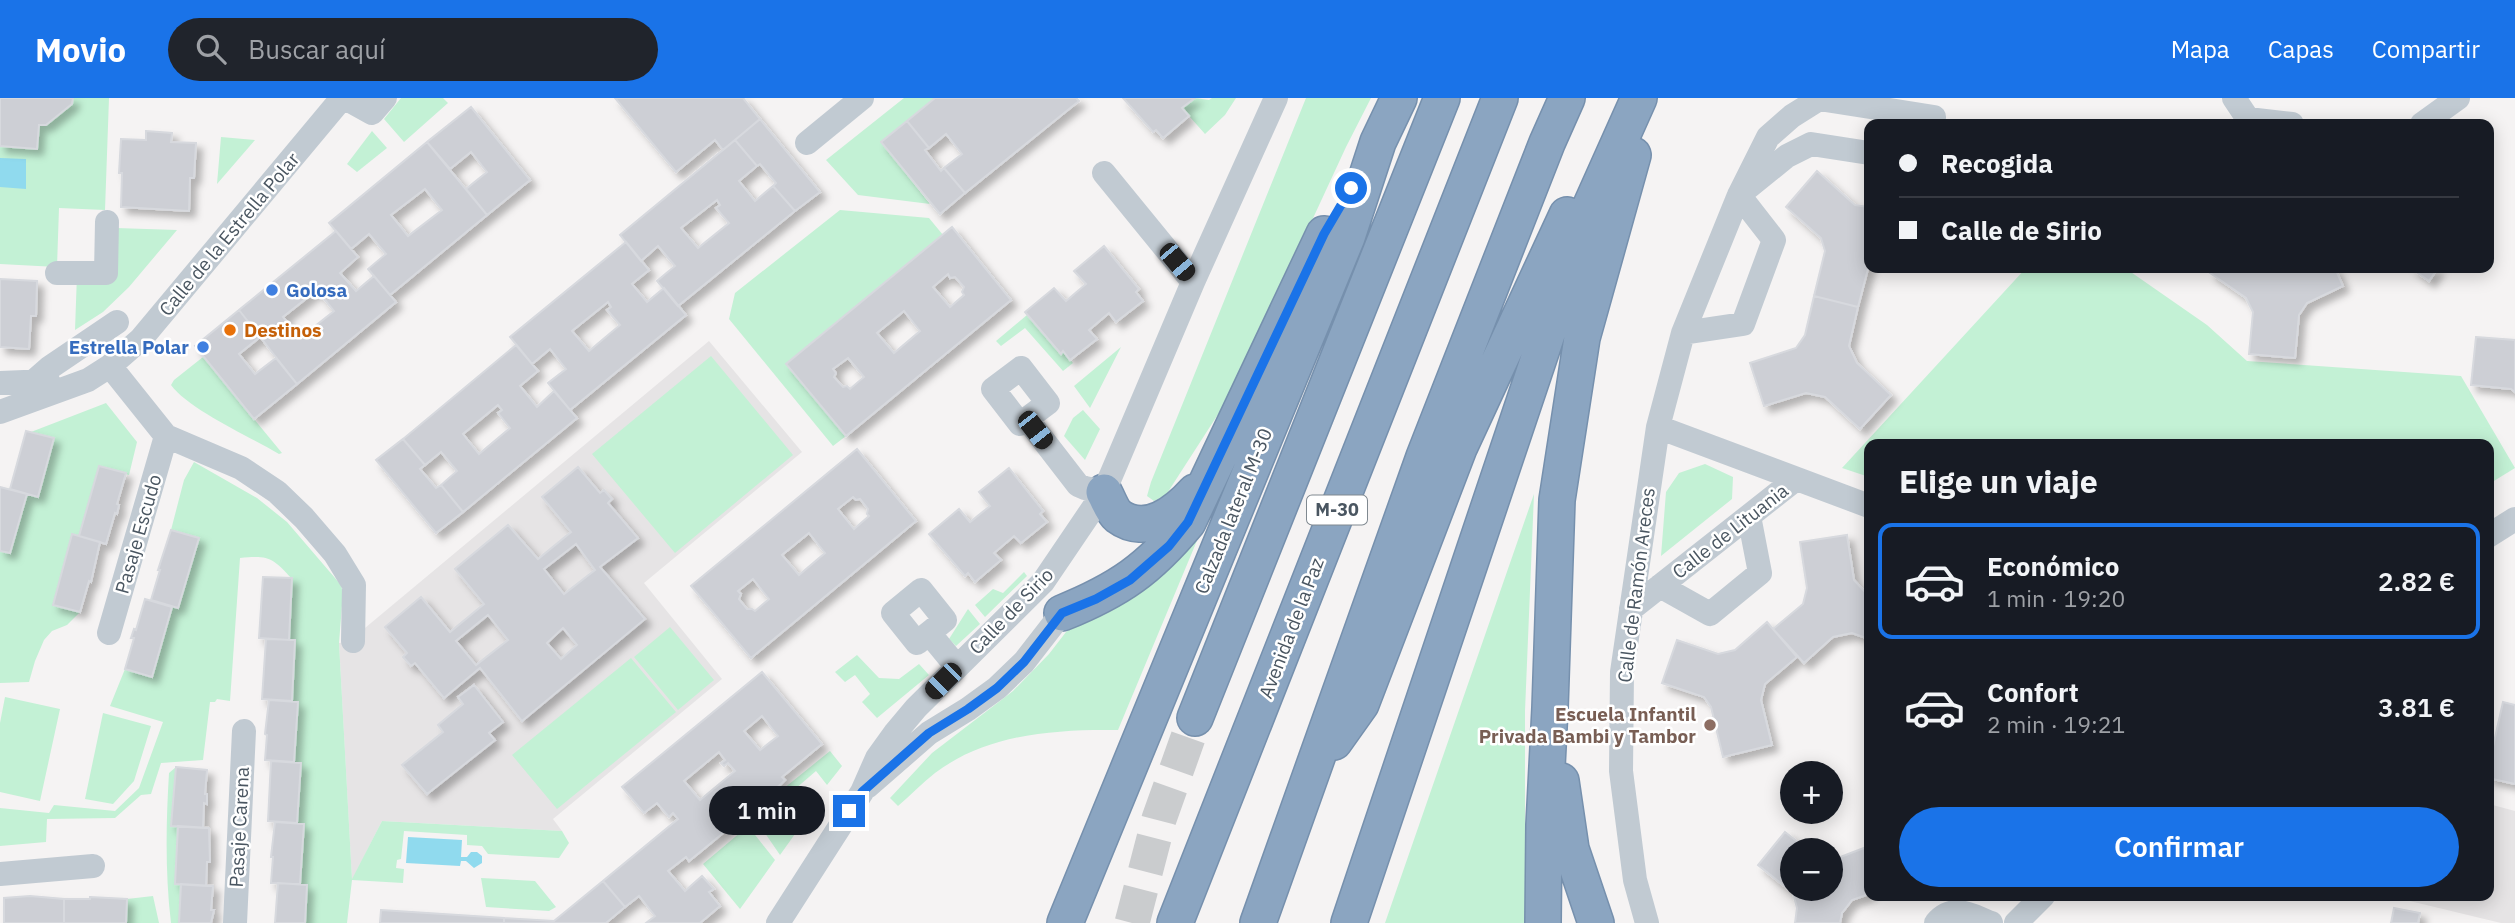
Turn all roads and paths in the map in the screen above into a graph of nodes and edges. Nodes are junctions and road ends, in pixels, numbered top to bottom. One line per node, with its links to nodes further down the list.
1 (343, 98): 2 (street); 27 (street, Calle de la Estrella Polar)
2 (385, 98)
3 (862, 98): 18 (street)
4 (1399, 98): 17 (highway, Calzada lateral M-30)
5 (1442, 98): 50 (highway)
6 (1500, 98): 60 (highway, Avenida de la Paz / M-30)
7 (1567, 98): 52 (highway)
8 (1628, 98): 52 (highway)
9 (1639, 98): 62 (highway)
10 (1648, 98): 49 (highway)
11 (2234, 98): 15 (street)
12 (2458, 98): 16 (street)
13 (1271, 102): 24 (street, Calle de Sirio)
14 (1934, 119): 21 (street, Calle de Ramón Areces)
15 (2246, 119)
16 (2429, 119)
17 (1378, 142): 35 (highway); 59 (highway, Calzada lateral M-30)
18 (807, 143)
19 (1864, 152): 21 (street, Calle de Ramón Areces)
20 (1104, 173): 24 (street)
21 (1740, 195): 26 (street, Calle de Ramón Areces); 26 (street)
22 (107, 222): 23 (street)
23 (57, 273)
24 (1194, 282): 37 (street, Calle de Sirio)
25 (117, 322): 29 (street)
26 (1683, 333): 33 (street, Calle de Ramón Areces)
27 (110, 366): 28 (street, Calle de la Estrella Polar); 34 (street)
28 (88, 380): 29 (street); 31 (street, Calle de la Estrella Polar)
29 (33, 382): 30 (street)
30 (0, 383)
31 (0, 412)
32 (1027, 419): 37 (street)
33 (1658, 427): 36 (street, Calle de Lituania); 43 (street, Calle de Ramón Areces)
34 (166, 436): 45 (street, Pasaje Escudo); 47 (street)
35 (1212, 474): 37 (highway); 44 (highway)
36 (1796, 479): 38 (street, Calle de Lituania); 39 (street, Calle de Lituania)
37 (1104, 492): 48 (street, Calle de Sirio)
38 (1864, 509)
39 (1749, 516): 42 (street, Calle de Lituania); 42 (street)
40 (2515, 519): 41 (street)
41 (2494, 532)
42 (1660, 586): 43 (street, Calle de Lituania)
43 (1631, 609): 65 (street, Calle de Ramón Areces)
44 (1062, 613): 53 (street, Calle de Sirio)
45 (109, 633)
46 (929, 633): 48 (street)
47 (353, 641)
48 (957, 667): 53 (street, Calle de Sirio)
49 (1550, 708): 63 (highway); 64 (highway)
50 (1195, 718)
51 (244, 732): 57 (street, Pasaje Carena)
52 (1308, 779): 61 (highway)
53 (862, 792): 58 (street, Calle de Sirio)
54 (93, 866): 55 (street)
55 (0, 874)
56 (2038, 901): 68 (street)
57 (234, 923)
58 (778, 923)
59 (1065, 923)
60 (1175, 923)
61 (1258, 923)
62 (1349, 923)
63 (1543, 923)
64 (1596, 923)
65 (1647, 923)
66 (1936, 923): 67 (street)
67 (1991, 923)
68 (2016, 923)

